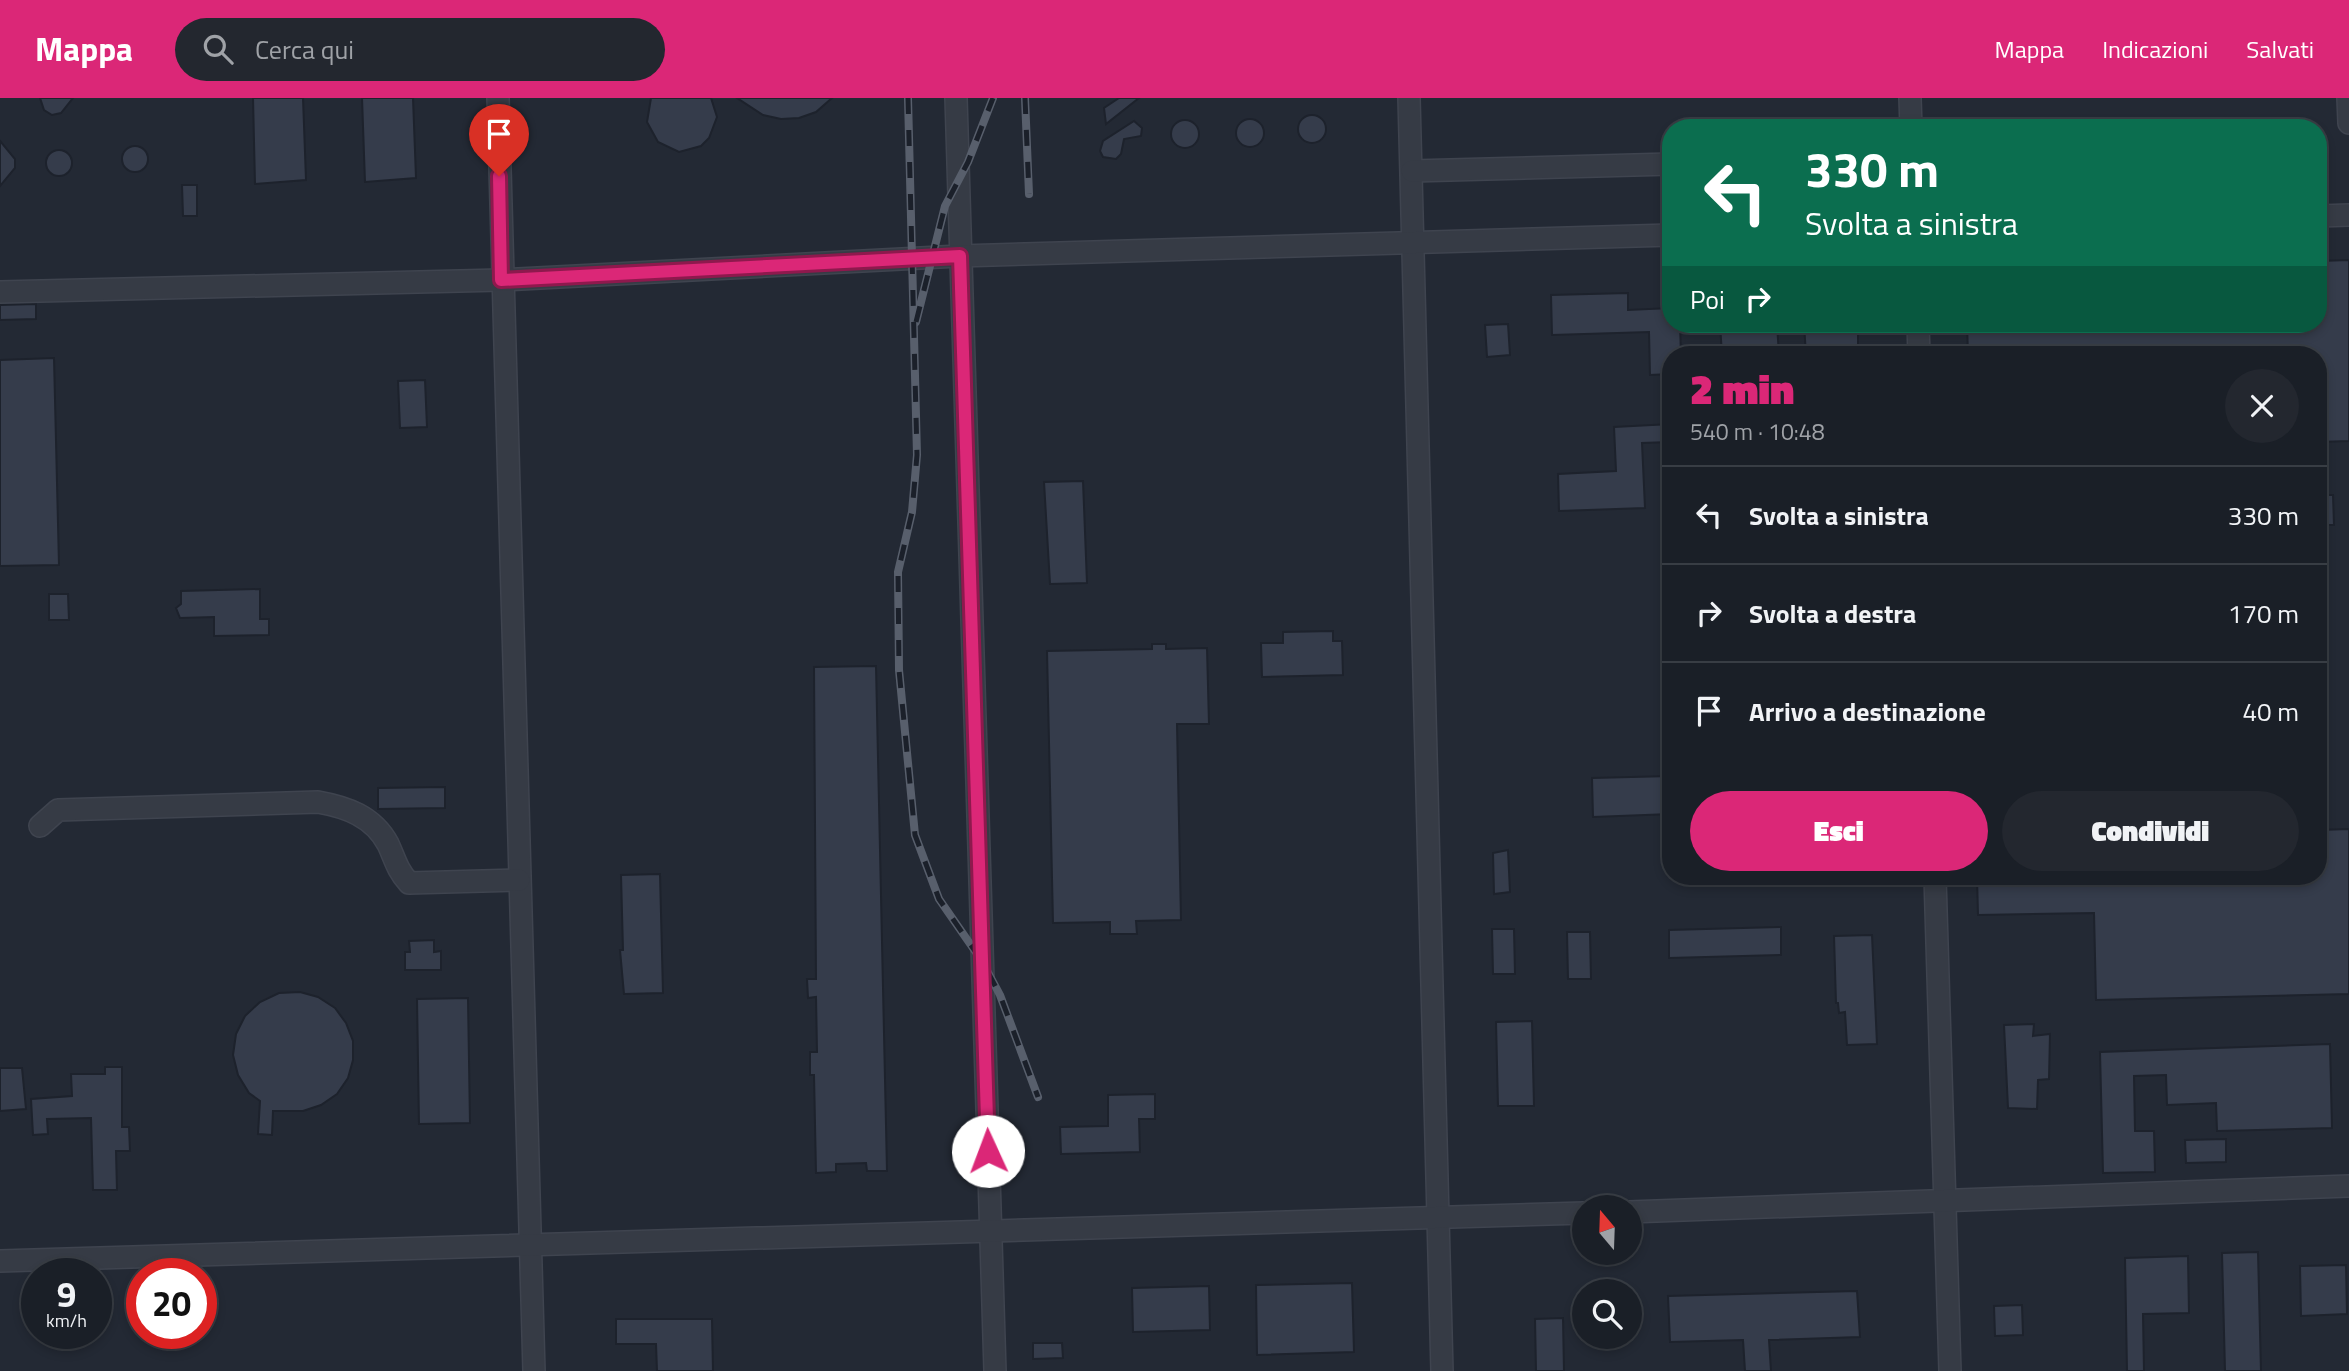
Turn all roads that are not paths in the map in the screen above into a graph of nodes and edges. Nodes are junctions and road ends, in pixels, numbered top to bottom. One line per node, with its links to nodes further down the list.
1 (498, 98): 15 (lane)
2 (956, 98): 14 (lane)
3 (1409, 98): 9 (lane)
4 (1910, 98): 6 (lane)
5 (2348, 98): 7 (lane)
6 (1911, 119)
7 (2349, 123)
8 (1662, 164): 9 (lane)
9 (1412, 172): 13 (lane)
10 (2349, 215): 11 (lane)
11 (2327, 216)
12 (1662, 236): 13 (lane)
13 (1413, 241): 14 (lane); 24 (lane)
14 (960, 256): 15 (lane); 25 (lane)
15 (501, 280): 16 (lane); 18 (lane)
16 (0, 292)
17 (40, 826): 18 (lane)
18 (519, 880): 26 (lane)
19 (1935, 885): 21 (lane)
20 (2349, 1186): 21 (lane)
21 (1944, 1200): 22 (lane); 31 (lane)
22 (1642, 1212)
23 (1572, 1213): 24 (lane)
24 (1438, 1219): 25 (lane); 30 (lane)
25 (991, 1232): 26 (lane); 29 (lane)
26 (530, 1245): 27 (lane); 28 (lane)
27 (0, 1261)
28 (534, 1371)
29 (995, 1371)
30 (1442, 1371)
31 (1950, 1371)

